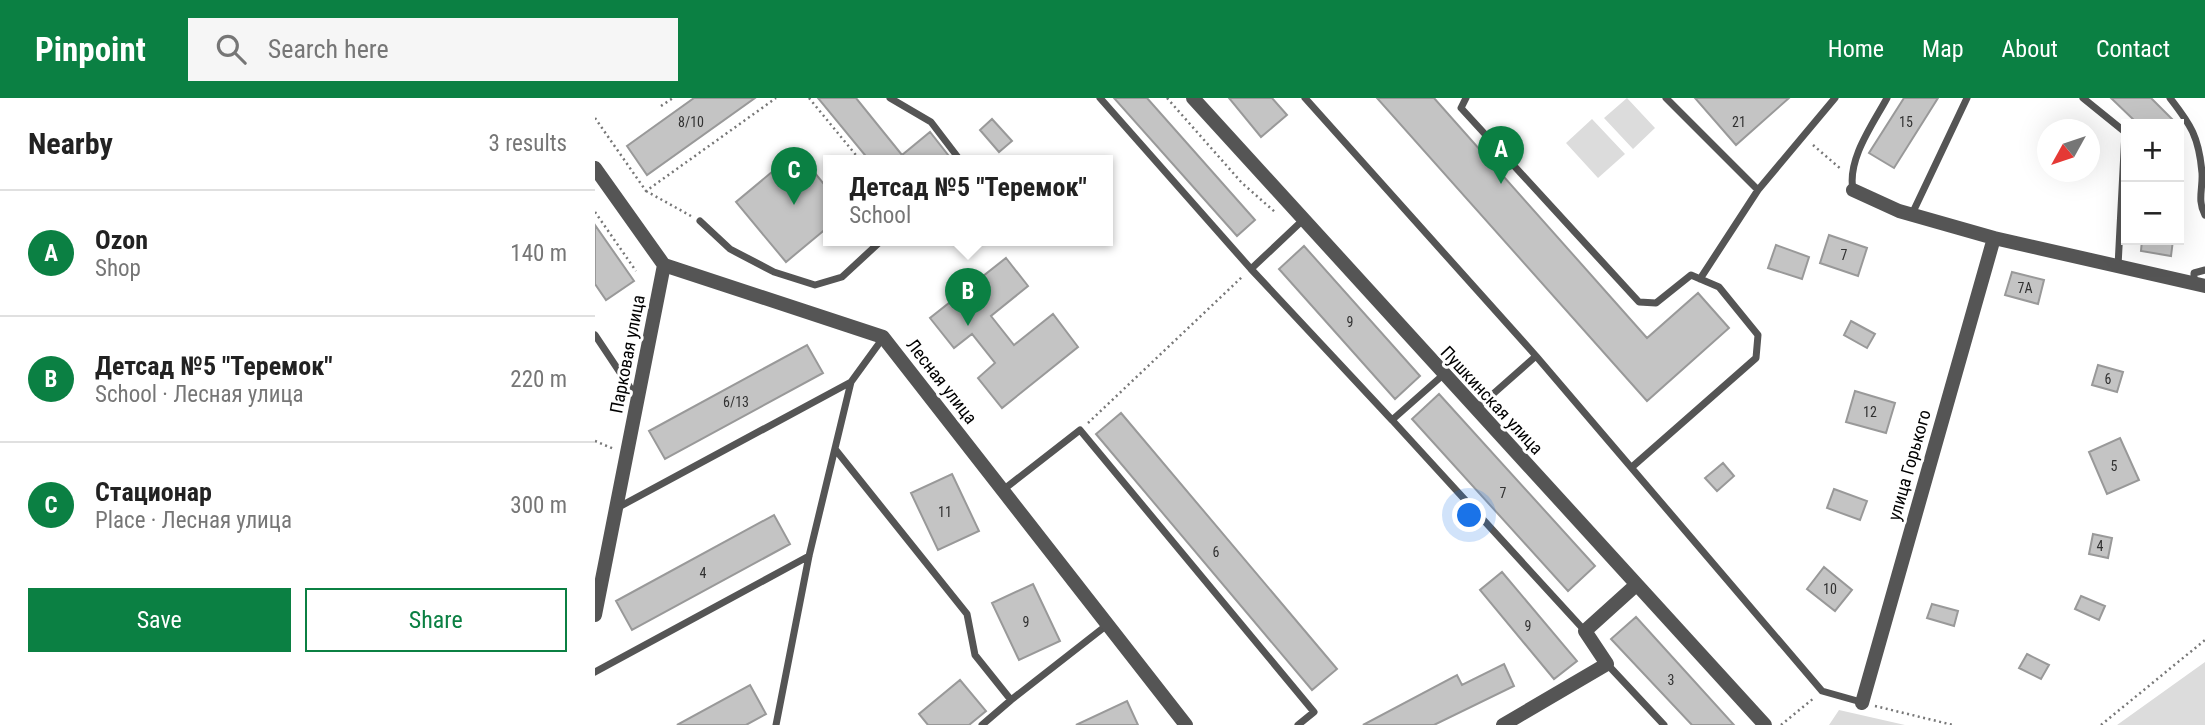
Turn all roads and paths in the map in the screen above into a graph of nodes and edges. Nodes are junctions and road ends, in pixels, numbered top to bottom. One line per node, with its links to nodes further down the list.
1 (673, 98): 15 (path)
2 (776, 98): 23 (path)
3 (809, 98): 18 (path)
4 (890, 98): 19 (lane)
5 (1100, 98): 33 (lane)
6 (1193, 98): 27 (street, Пушкинская улица)
7 (1466, 98): 36 (lane)
8 (1666, 98): 22 (lane)
9 (1835, 98): 17 (lane)
10 (1887, 98): 21 (lane)
11 (1967, 98): 25 (lane)
12 (2083, 98): 32 (lane)
13 (2170, 98): 26 (lane)
14 (1307, 99): 40 (lane)
15 (661, 106)
16 (595, 118): 23 (path)
17 (1803, 136): 21 (path); 22 (lane)
18 (856, 155)
19 (956, 155)
20 (595, 168): 31 (street)
21 (1851, 183): 25 (street)
22 (1758, 190): 36 (lane)
23 (646, 191): 28 (path)
24 (595, 212): 35 (path)
25 (1912, 215): 29 (street)
26 (2205, 215)
27 (1304, 219): 33 (lane); 41 (street, Пушкинская улица)
28 (700, 221): 30 (lane)
29 (1994, 238): 32 (street); 61 (street, улица Горького)
30 (876, 246)
31 (664, 265): 39 (street, Лесная улица); 43 (street, Парковая улица)
32 (2118, 267): 37 (street)
33 (1251, 269): 45 (lane); 46 (path)
34 (2205, 270): 37 (lane)
35 (636, 271)
36 (1699, 279): 48 (lane)
37 (2199, 285)
38 (595, 335): 43 (lane)
39 (883, 337): 42 (lane); 49 (street, Лесная улица)
40 (1536, 356): 44 (lane); 48 (lane)
41 (1443, 375): 44 (street, Пушкинская улица); 45 (lane)
42 (851, 382): 47 (lane); 50 (lane)
43 (638, 398): 50 (street, Парковая улица)
44 (1475, 410): 52 (street, Пушкинская улица)
45 (1392, 420): 55 (lane)
46 (1080, 430): 49 (lane); 65 (lane)
47 (835, 449): 51 (lane); 60 (lane)
48 (1632, 467): 59 (lane)
49 (1003, 490): 54 (street, Лесная улица)
50 (616, 508): 53 (street, Парковая улица)
51 (809, 556): 58 (lane); 62 (lane)
52 (1636, 585): 55 (street); 68 (street, Пушкинская улица)
53 (595, 615)
54 (1107, 625): 60 (lane); 64 (street, Лесная улица)
55 (1585, 631): 57 (street)
56 (2205, 640): 71 (path)
57 (1607, 664): 66 (street); 67 (lane)
58 (595, 672)
59 (1822, 691): 61 (lane); 69 (path)
60 (1011, 700): 63 (lane)
61 (1862, 703): 70 (path)
62 (776, 725)
63 (982, 725)
64 (1186, 725)
65 (1298, 725)
66 (1503, 725)
67 (1664, 725)
68 (1765, 725)
69 (1781, 725)
70 (1953, 725)
71 (2101, 725)

